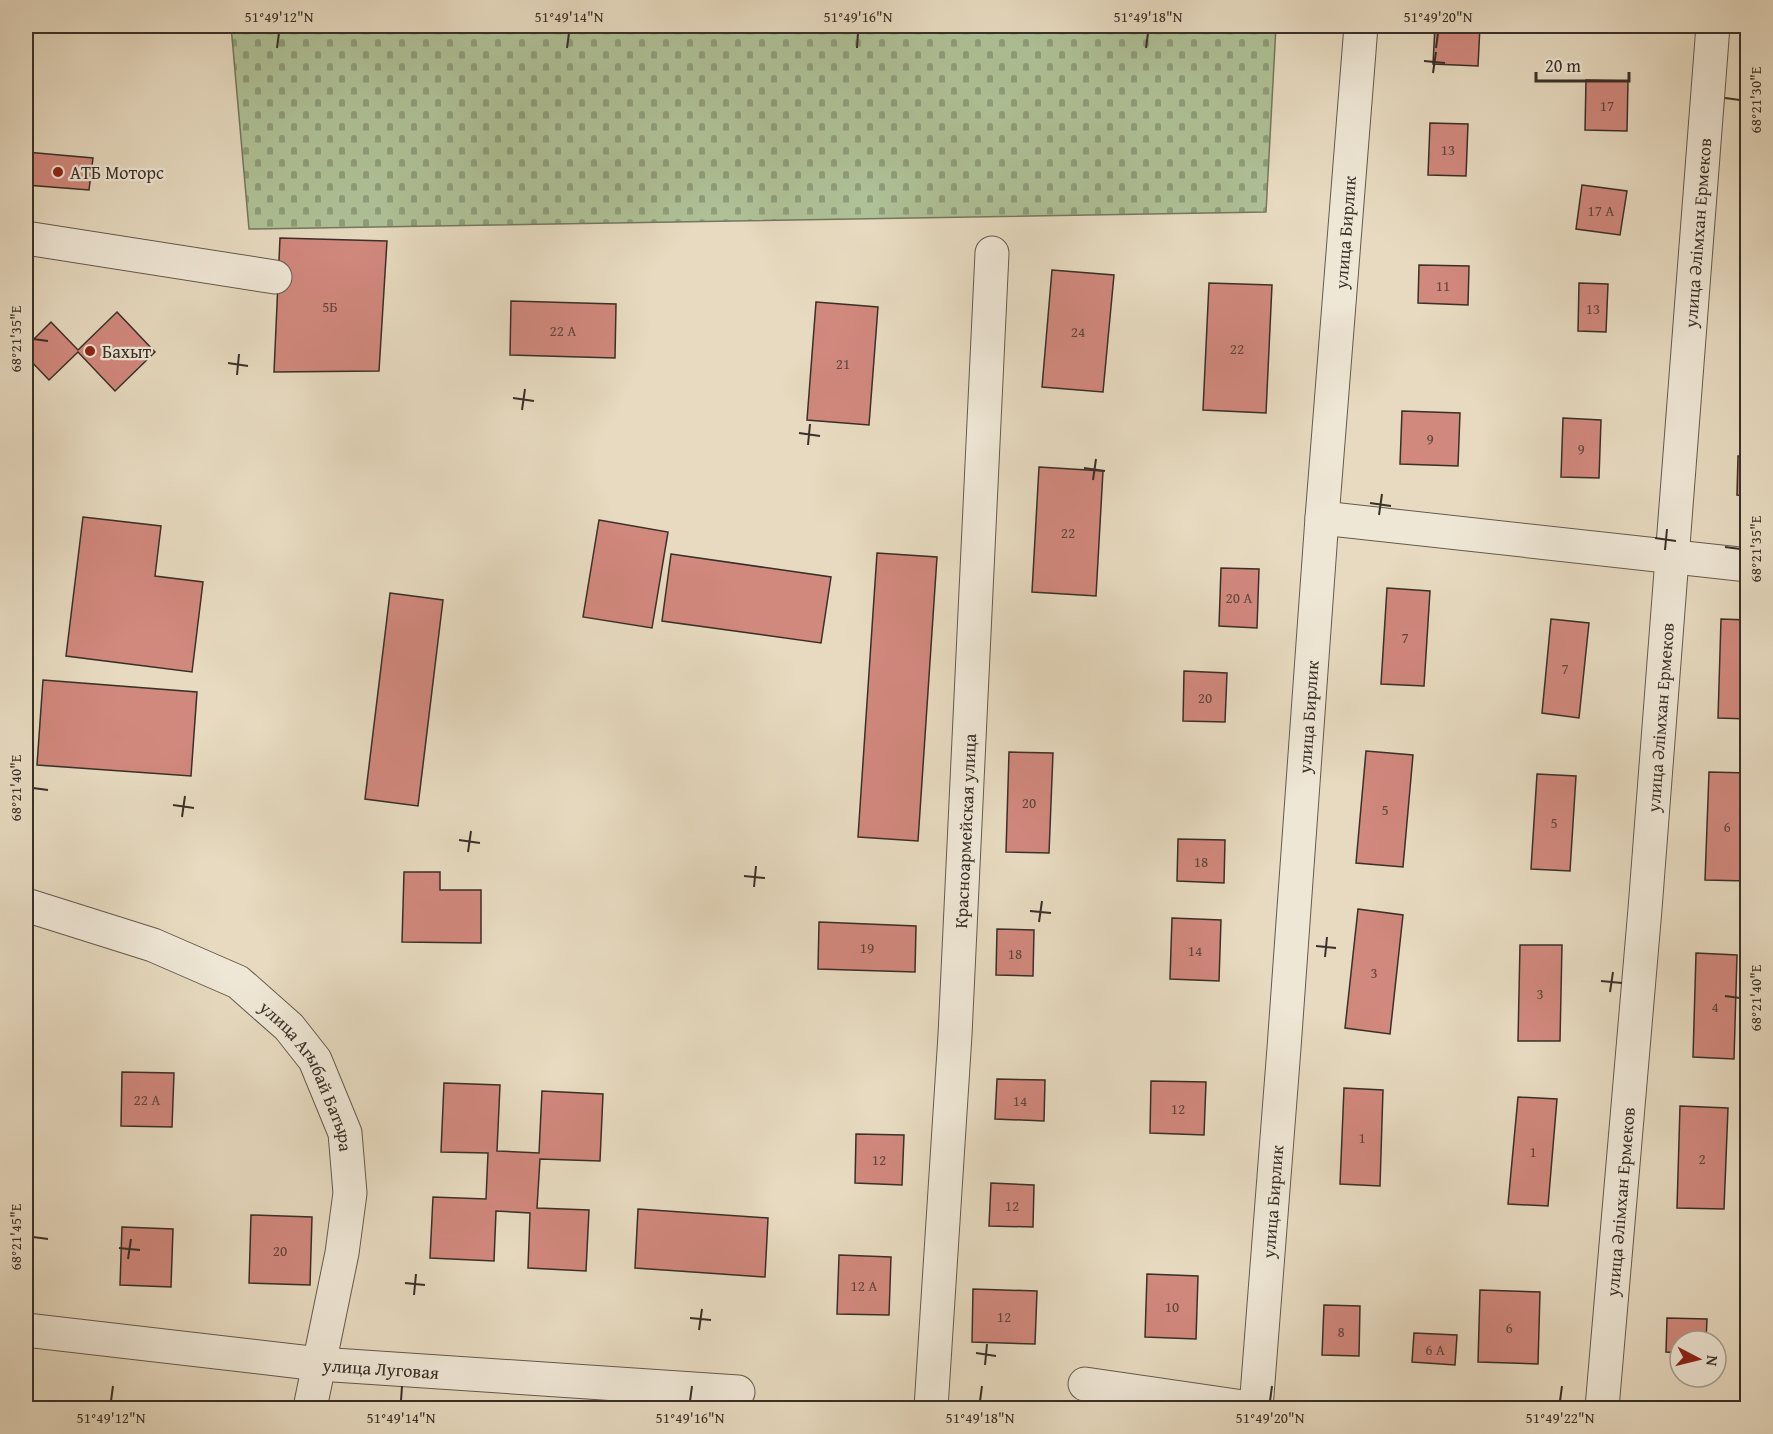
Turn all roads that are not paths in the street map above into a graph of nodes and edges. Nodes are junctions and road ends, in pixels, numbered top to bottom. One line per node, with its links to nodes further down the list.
1 (1361, 26): 6 (street, улица Бирлик)
2 (1713, 26): 7 (street, улица Әлімхан Ермеков)
3 (26, 238): 5 (street)
4 (992, 253): 16 (street, Красноармейская улица)
5 (275, 277)
6 (1322, 518): 7 (street); 18 (street, улица Бирлик)
7 (1673, 556): 8 (street); 19 (street, улица Әлімхан Ермеков)
8 (1748, 565)
9 (26, 905): 11 (street, улица Агыбай Батыра)
10 (26, 1330): 11 (street, улица Луговая)
11 (319, 1364): 14 (street, улица Луговая); 15 (street, улица Агыбай Батыра)
12 (1085, 1384): 17 (street)
13 (738, 1392): 14 (street, улица Луговая)
14 (629, 1396)
15 (310, 1408)
16 (931, 1408)
17 (1250, 1408)
18 (1256, 1408)
19 (1602, 1408)

